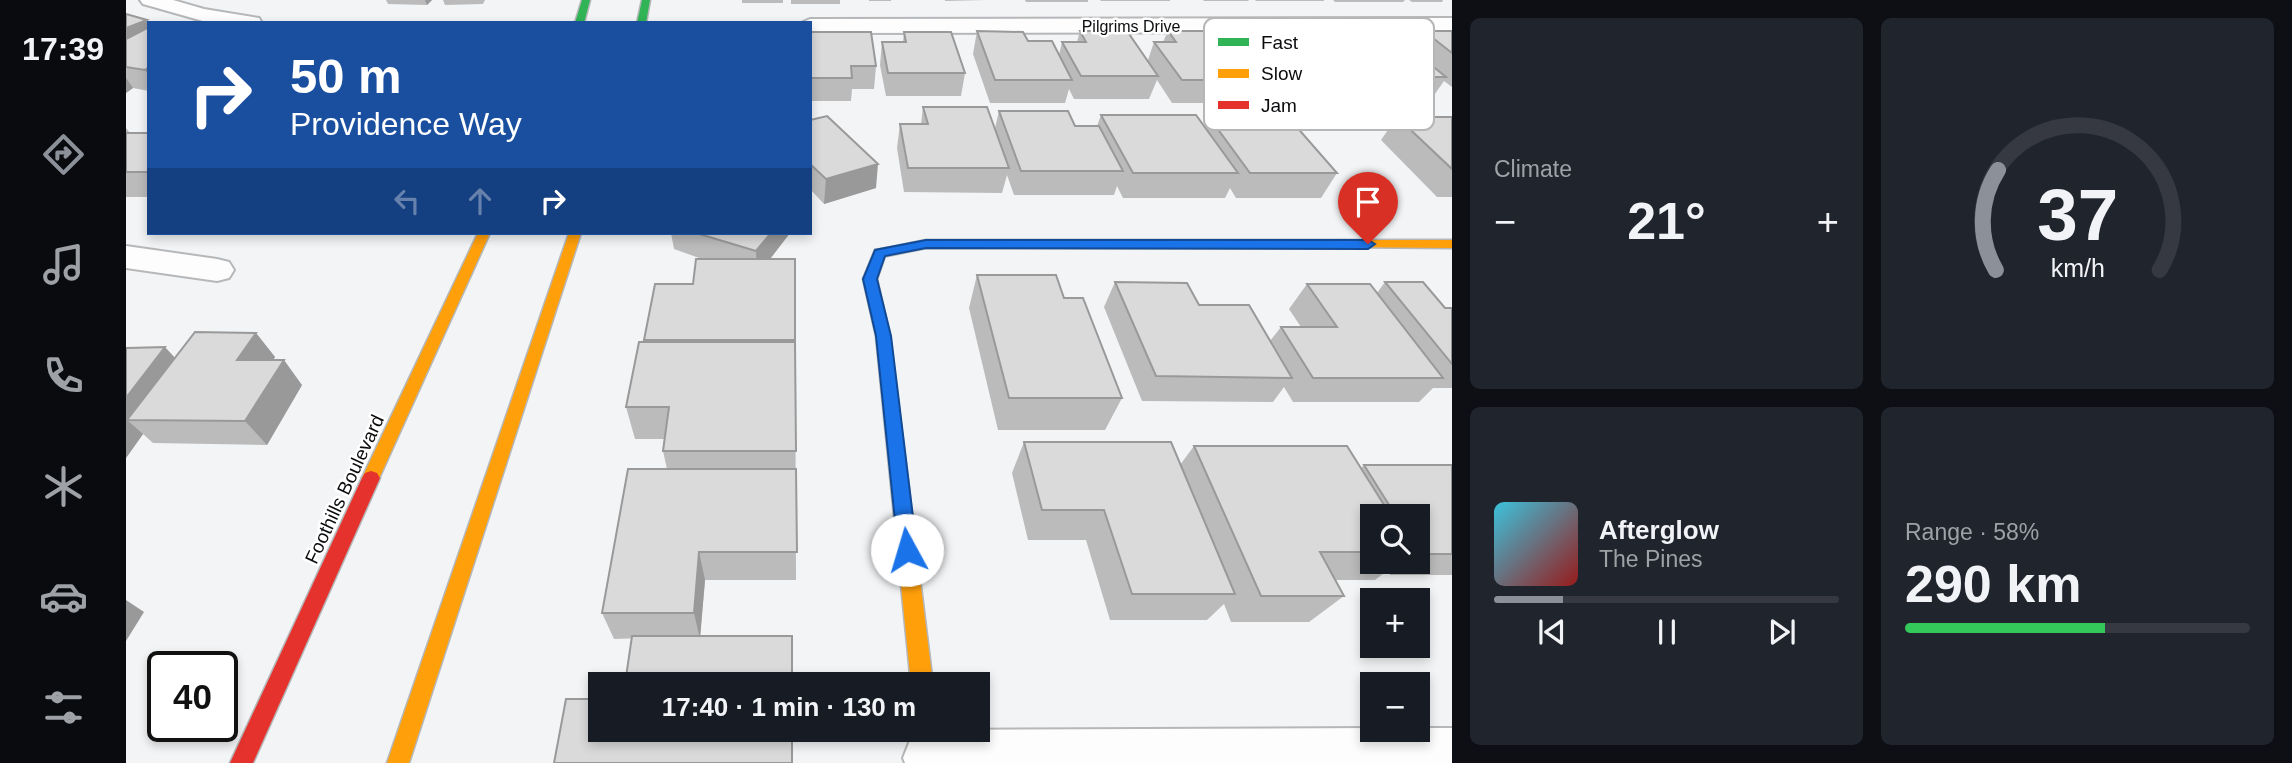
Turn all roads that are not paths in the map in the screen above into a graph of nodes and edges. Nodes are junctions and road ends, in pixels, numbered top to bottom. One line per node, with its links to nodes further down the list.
1 (150, 0): 4 (street)
2 (586, 0): 5 (main road)
3 (646, 0): 6 (main road)
4 (239, 21)
5 (580, 21)
6 (641, 21)
7 (1204, 25): 10 (street, Pilgrims Drive)
8 (1434, 25): 9 (street, Pilgrims Drive)
9 (1452, 25)
10 (812, 26)
11 (483, 235): 19 (main road, Foothills Boulevard)
12 (574, 235): 20 (main road)
13 (1452, 244): 16 (main road)
14 (126, 257): 15 (street)
15 (216, 270)
16 (921, 672)
17 (930, 750): 18 (street)
18 (1452, 756)
19 (241, 763)
20 (398, 763)

